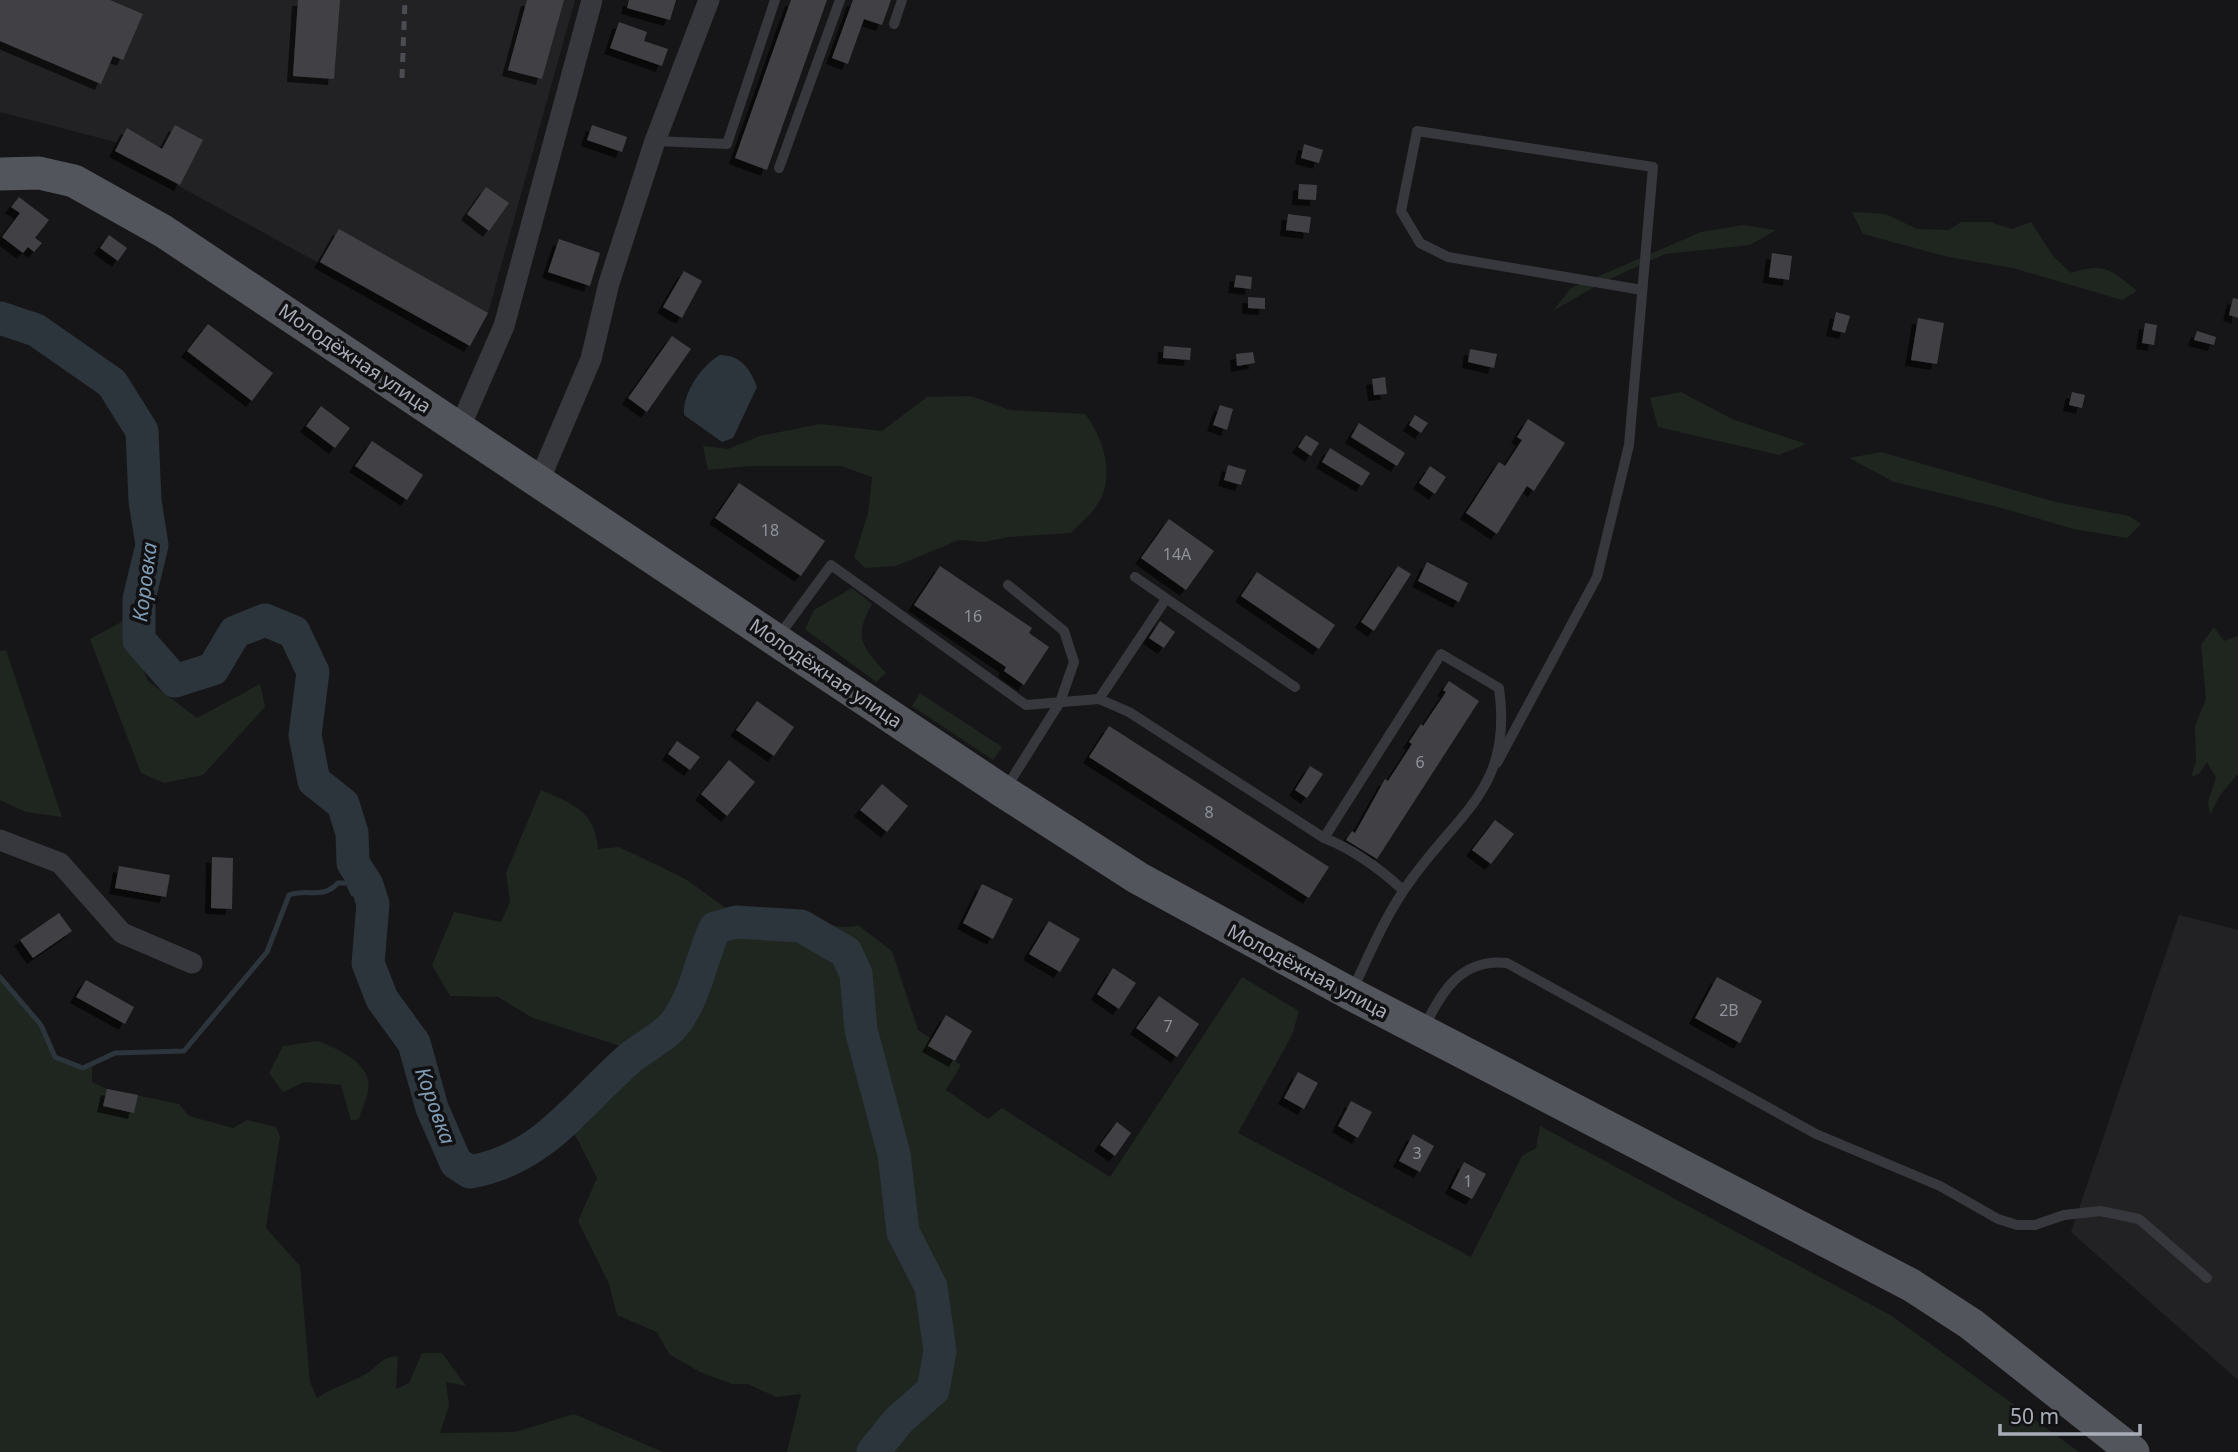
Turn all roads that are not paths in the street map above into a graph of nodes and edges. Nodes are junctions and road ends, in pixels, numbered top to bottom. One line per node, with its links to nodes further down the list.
1 (592, 0): 11 (street)
2 (709, 0): 7 (street)
3 (775, 0): 7 (lane)
4 (840, 0): 8 (lane)
5 (902, 0): 6 (lane)
6 (894, 24)
7 (655, 141): 12 (street)
8 (779, 168)
9 (0, 174): 11 (main road, Молодёжная улица)
10 (1642, 290): 10 (lane); 20 (lane)
11 (460, 427): 12 (main road, Молодёжная улица)
12 (539, 481): 16 (main road, Молодёжная улица)
13 (1135, 577): 15 (lane)
14 (1007, 585): 19 (lane)
15 (1166, 599): 17 (lane); 18 (lane)
16 (776, 640): 19 (lane); 21 (main road, Молодёжная улица)
17 (1295, 687)
18 (1100, 699): 19 (lane); 22 (lane)
19 (1060, 702): 21 (lane)
20 (1497, 762): 22 (lane); 24 (lane)
21 (1003, 792): 26 (main road, Молодёжная улица)
22 (1324, 838): 24 (lane)
23 (0, 840): 25 (street)
24 (1404, 890): 26 (lane)
25 (192, 963)
26 (1351, 994): 27 (main road, Молодёжная улица)
27 (1423, 1031): 28 (lane); 29 (main road, Молодёжная улица)
28 (2207, 1279)
29 (2133, 1452)

